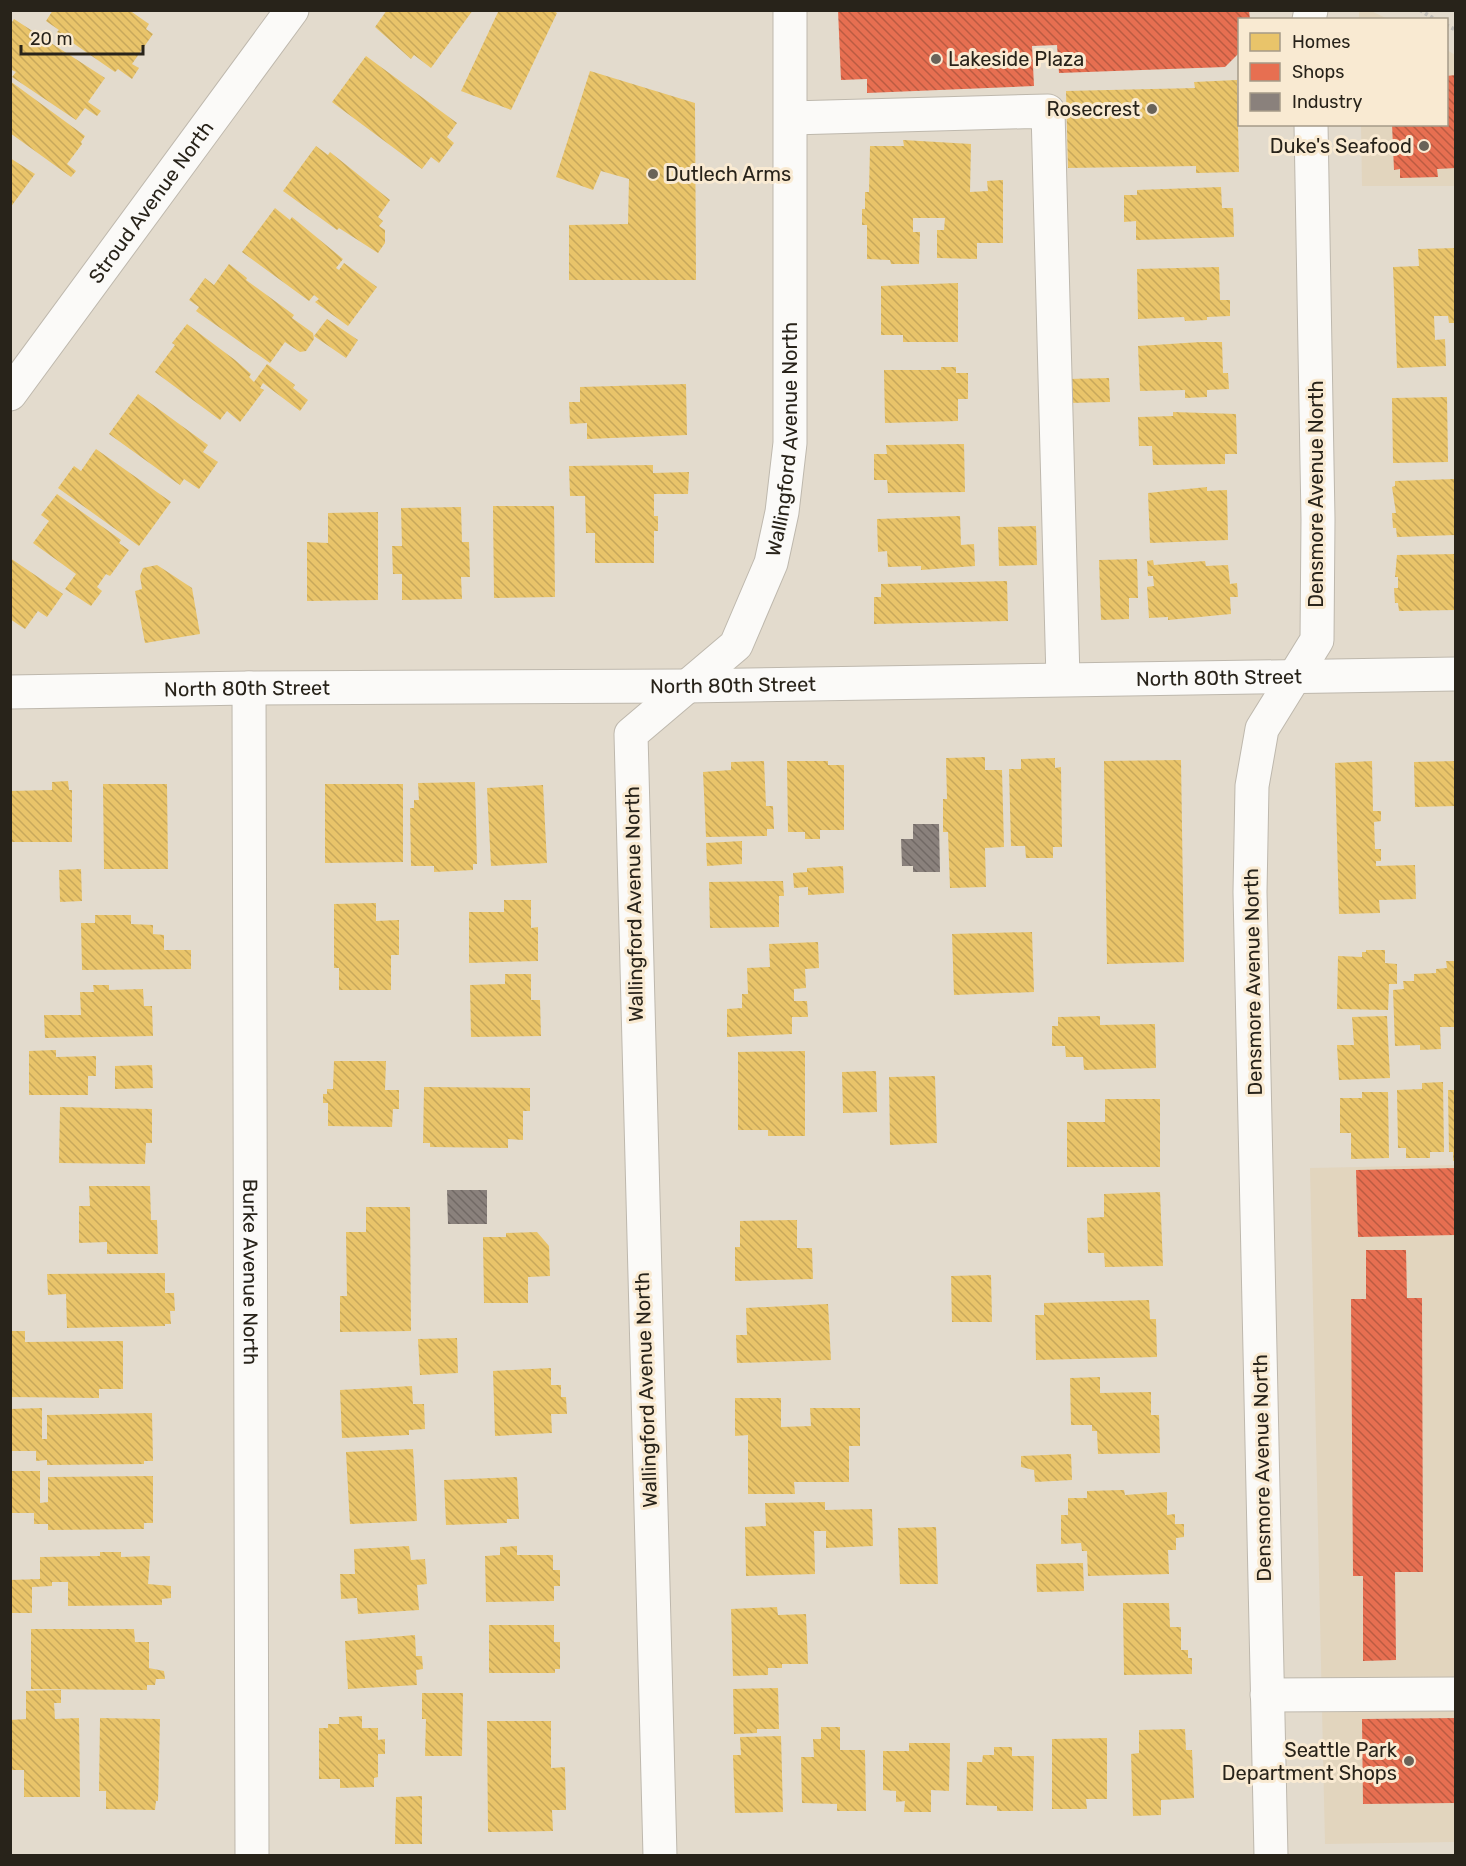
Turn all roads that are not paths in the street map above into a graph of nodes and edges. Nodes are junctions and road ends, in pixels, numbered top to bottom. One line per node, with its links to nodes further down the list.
1 (292, 10): 5 (street, Stroud Avenue North)
2 (790, 10): 3 (street, Wallingford Avenue North)
3 (791, 118): 8 (street); 9 (street, Wallingford Avenue North)
4 (1311, 126): 7 (street, Densmore Avenue North)
5 (10, 394)
6 (1455, 674): 7 (street, North 80th Street)
7 (1295, 677): 8 (street, North 80th Street); 13 (street, Densmore Avenue North)
8 (1063, 679): 9 (street, North 80th Street)
9 (686, 686): 10 (street, North 80th Street); 15 (street, Wallingford Avenue North)
10 (249, 688): 11 (street, North 80th Street); 14 (street, Burke Avenue North)
11 (10, 692)
12 (1455, 1694): 13 (street)
13 (1267, 1695): 16 (street, Densmore Avenue North)
14 (252, 1856)
15 (660, 1856)
16 (1271, 1856)

